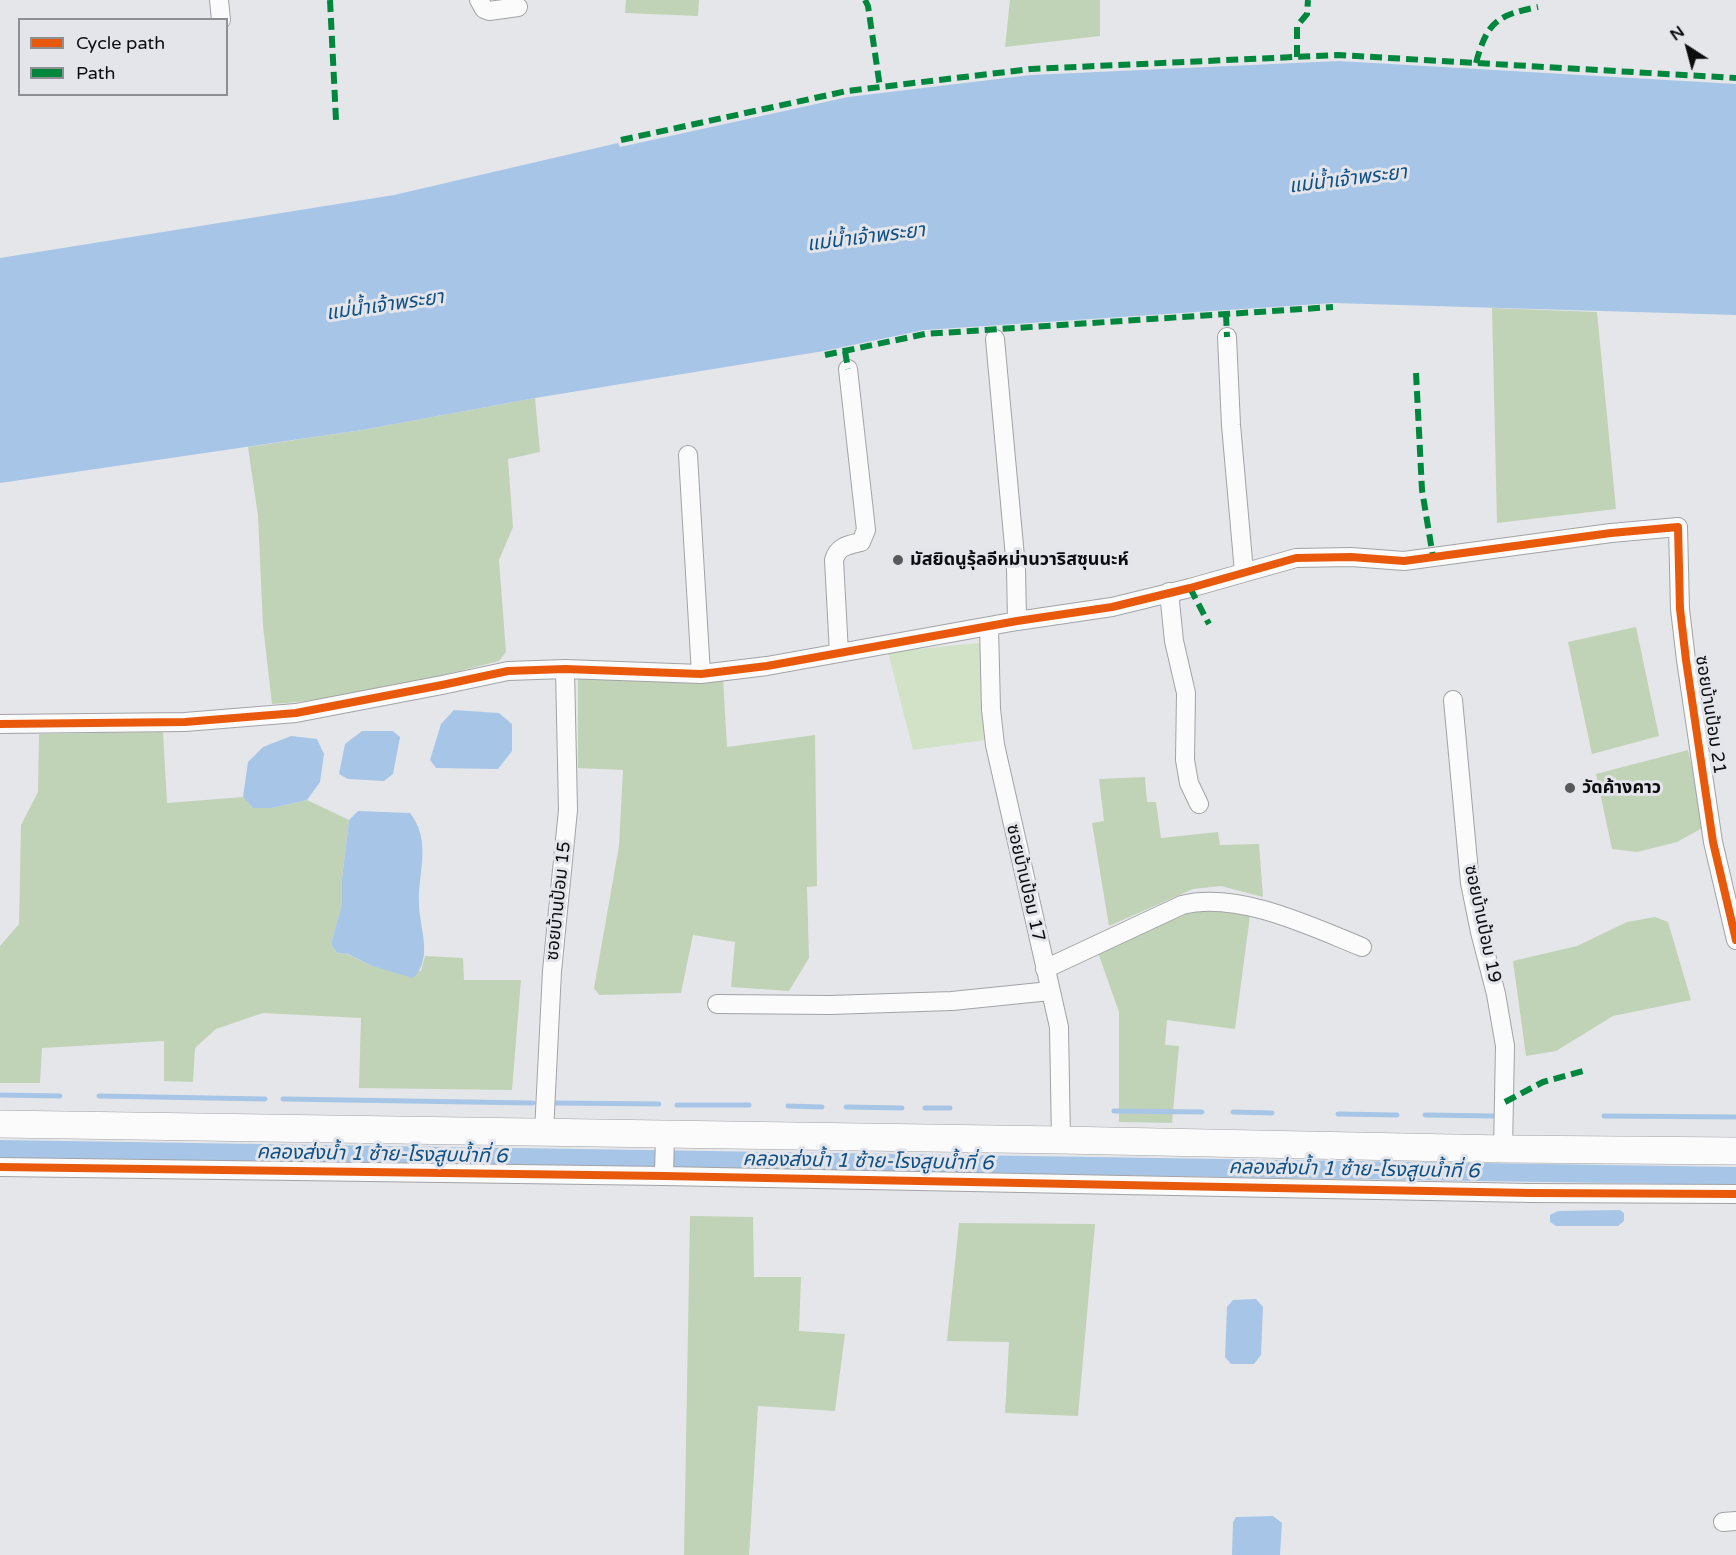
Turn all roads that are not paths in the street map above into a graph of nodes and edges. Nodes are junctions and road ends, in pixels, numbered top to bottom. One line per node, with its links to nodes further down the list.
1 (219, 0): 4 (street)
2 (479, 0): 3 (street)
3 (518, 7)
4 (221, 18)
5 (1227, 337): 9 (street)
6 (995, 339): 11 (street)
7 (848, 369): 13 (street)
8 (688, 455): 15 (street)
9 (1244, 572): 10 (street); 19 (street, ซอยบ้านป้อม 21)
10 (1169, 592): 11 (street); 18 (street)
11 (1017, 621): 12 (street)
12 (989, 626): 13 (street); 21 (street, ซอยบ้านป้อม 17)
13 (838, 654): 15 (street)
14 (565, 669): 15 (street); 17 (street); 25 (street, ซอยบ้านป้อม 15)
15 (701, 674)
16 (1453, 700): 28 (street, ซอยบ้านป้อม 19)
17 (0, 724)
18 (1198, 804)
19 (1736, 940)
20 (1362, 947): 21 (street)
21 (1045, 969): 22 (street, ซอยบ้านป้อม 17)
22 (1050, 992): 23 (street); 27 (street, ซอยบ้านป้อม 17)
23 (717, 1004)
24 (0, 1124): 25 (main road)
25 (544, 1132): 26 (main road)
26 (664, 1140): 27 (main road); 31 (street)
27 (1061, 1140): 28 (main road)
28 (1503, 1149): 29 (main road)
29 (1736, 1151)
30 (0, 1167): 31 (street)
31 (664, 1171): 32 (street)
32 (1736, 1194)

